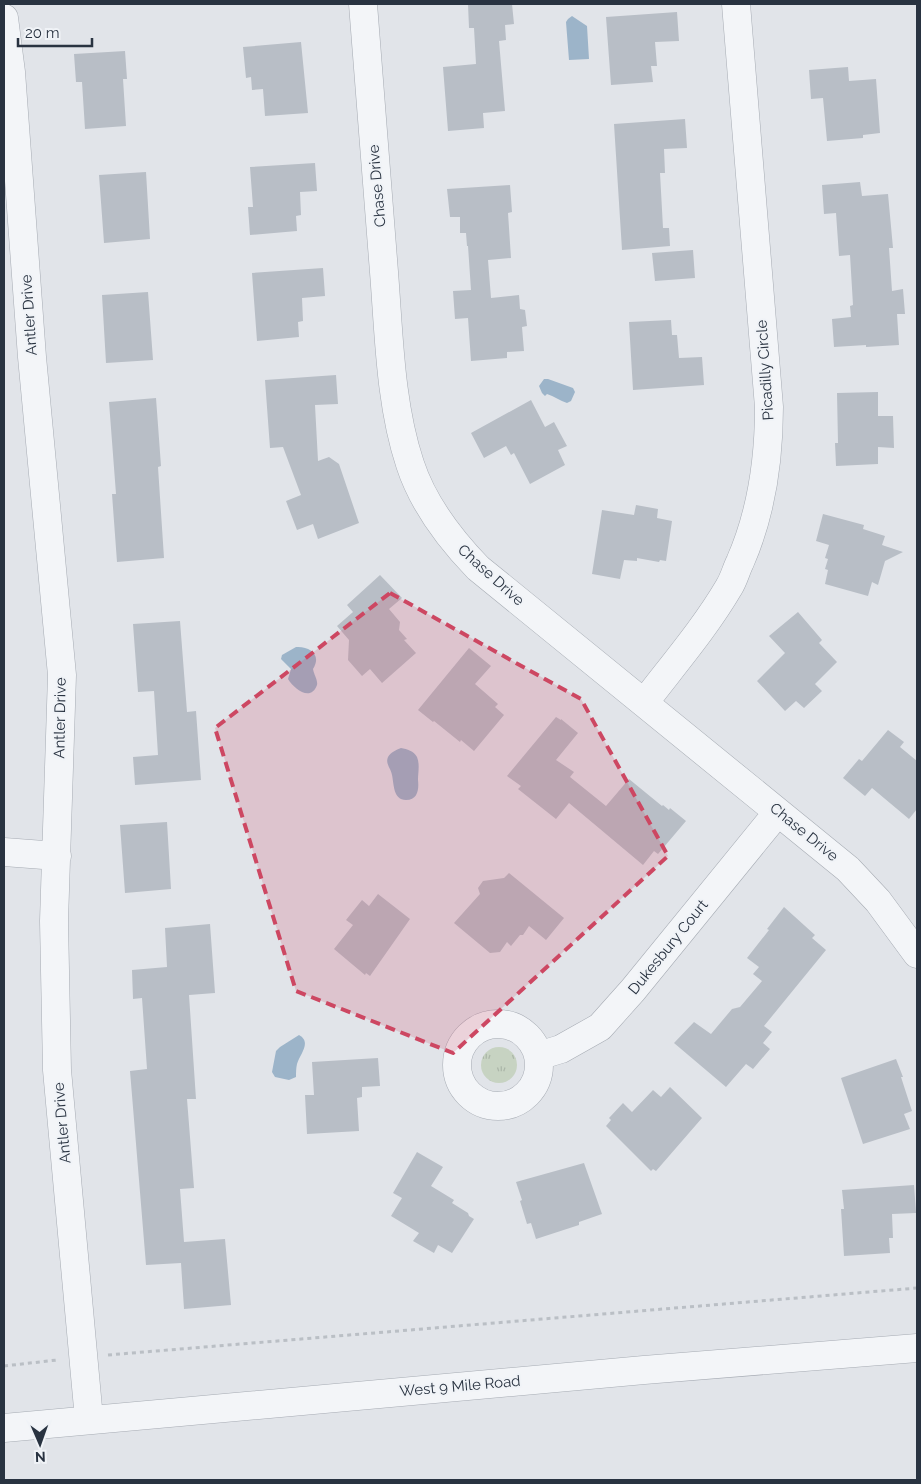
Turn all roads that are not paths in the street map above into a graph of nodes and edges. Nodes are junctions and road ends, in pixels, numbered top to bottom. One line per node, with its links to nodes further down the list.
1 (362, 4): 4 (street, Chase Drive)
2 (736, 4): 4 (street, Picadilly Circle)
3 (4, 18): 7 (street, Antler Drive)
4 (644, 703): 5 (street, Chase Drive)
5 (778, 812): 8 (street, Chase Drive); 9 (street, Dukesbury Court)
6 (4, 852): 7 (street)
7 (57, 856): 11 (street, Antler Drive)
8 (917, 954)
9 (538, 1056)
10 (917, 1348): 11 (street, West 9 Mile Road)
11 (89, 1419): 12 (street, West 9 Mile Road)
12 (4, 1428)

